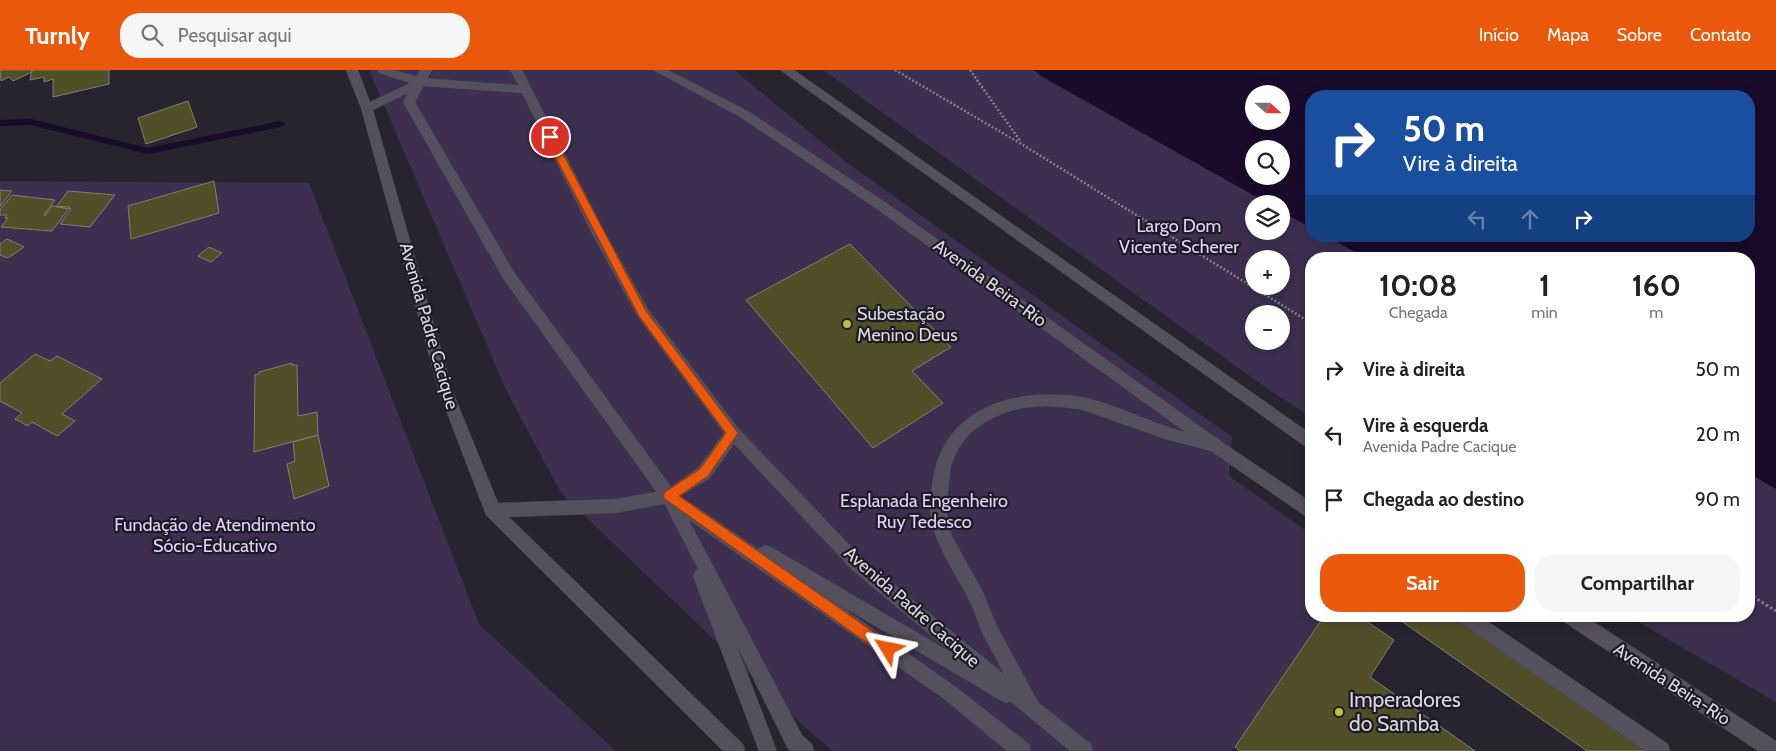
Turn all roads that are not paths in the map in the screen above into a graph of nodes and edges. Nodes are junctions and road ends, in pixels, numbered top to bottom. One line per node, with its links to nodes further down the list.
1 (352, 70): 8 (main road, Avenida Padre Cacique)
2 (383, 70): 6 (main road)
3 (516, 70): 7 (main road, Avenida Padre Cacique)
4 (659, 70): 11 (main road, Avenida Beira-Rio)
5 (786, 70): 10 (main road)
6 (425, 73): 7 (main road); 8 (main road); 12 (main road)
7 (525, 89): 9 (main road, Avenida Padre Cacique)
8 (367, 108): 14 (main road, Avenida Padre Cacique)
9 (732, 433): 12 (main road); 17 (main road, Avenida Padre Cacique)
10 (1305, 438)
11 (1220, 448): 13 (main road, Avenida Beira-Rio); 17 (main road)
12 (669, 496): 14 (main road); 17 (main road); 19 (main road); 20 (main road); 21 (main road)
13 (1305, 507)
14 (492, 510): 18 (main road, Avenida Padre Cacique)
15 (1474, 622): 23 (main road)
16 (1579, 622): 24 (main road, Avenida Beira-Rio)
17 (1033, 710): 22 (main road, Avenida Padre Cacique)
18 (736, 751)
19 (768, 751)
20 (805, 751)
21 (1022, 751)
22 (1084, 751)
23 (1661, 751)
24 (1774, 751)

